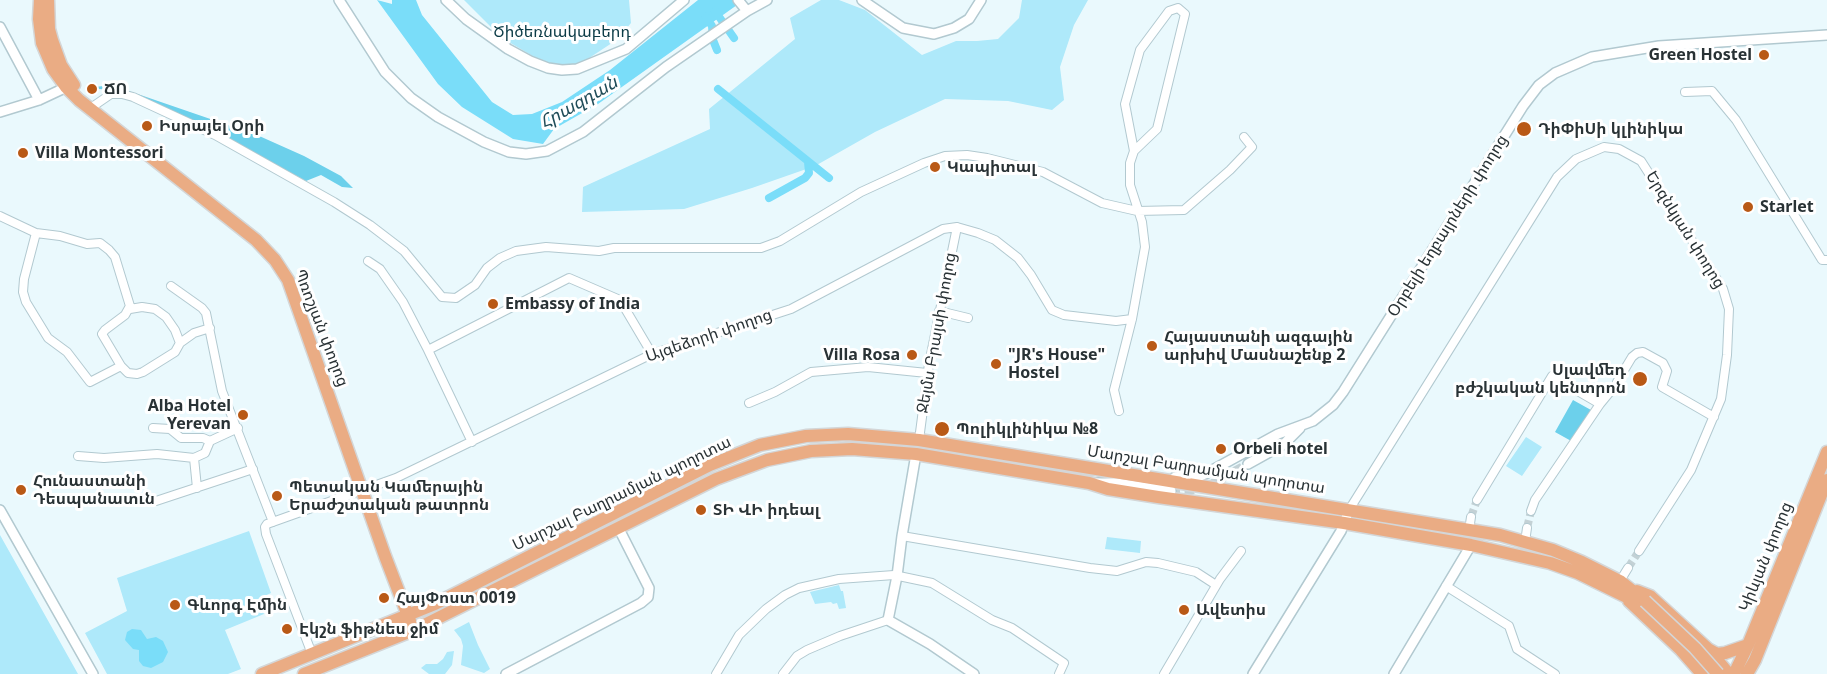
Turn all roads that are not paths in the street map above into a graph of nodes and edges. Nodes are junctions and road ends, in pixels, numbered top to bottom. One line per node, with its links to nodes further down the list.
1 (40, 0): 12 (main road)
2 (48, 0): 12 (main road)
3 (339, 0): 9 (street)
4 (446, 0): 5 (street)
5 (684, 0)
6 (767, 0): 9 (street)
7 (862, 0): 8 (street)
8 (981, 0)
9 (743, 6)
10 (0, 27): 14 (street)
11 (1827, 35): 40 (street, Օրբելի եղբայրների փողոց)
12 (70, 85): 14 (street); 15 (main road, Պռոշյան փողոց); 56 (main road, Պռոշյան փողոց)
13 (1685, 92): 23 (street)
14 (39, 100): 16 (street)
15 (95, 105): 19 (street); 56 (main road, Պռոշյան փողոց)
16 (0, 112)
17 (1244, 137): 19 (street)
18 (1134, 151): 18 (street); 19 (street)
19 (1137, 211): 29 (street)
20 (1, 217): 22 (street)
21 (957, 227): 27 (street, Ջեյմս Բրայսի փողոց); 29 (street); 33 (street, Այգեձորի փողոց)
22 (36, 233): 26 (street); 34 (street)
23 (1827, 260)
24 (368, 261): 32 (street)
25 (171, 286): 30 (street)
26 (130, 309): 31 (street); 34 (street)
27 (939, 311): 28 (street); 35 (street, Ջեյմս Բրայսի փողոց)
28 (968, 318)
29 (1132, 319): 38 (street)
30 (210, 328): 31 (street); 42 (street)
31 (180, 343): 34 (street)
32 (428, 350): 33 (street); 45 (street)
33 (652, 354): 45 (street, Այգեձորի փողոց)
34 (121, 366)
35 (927, 373): 36 (street); 43 (street, Ջեյմս Բրայսի փողոց)
36 (748, 403)
37 (1600, 404): 39 (street); 58 (street); 62 (street)
38 (1119, 411)
39 (1714, 417): 61 (street, Երզնկյան փողոց); 70 (street, Երզնկյան փողոց)
40 (1304, 425): 50 (street, Օրբելի եղբայրների փողոց); 52 (street, Օրբելի եղբայրների փողոց)
41 (153, 428): 44 (street)
42 (238, 428): 44 (street); 51 (street)
43 (919, 440): 52 (main road, Մարշալ Բաղրամյան պողոտա); 78 (main road, Մարշալ Բաղրամյան պողոտա)
44 (210, 441): 49 (street)
45 (472, 442): 56 (street, Այգեձորի փողոց)
46 (1827, 452): 54 (main road, Կիևյան փողոց)
47 (916, 454): 53 (main road, Մարշալ Բաղրամյան պողոտա); 66 (main road, Մարշալ Բաղրամյան պողոտա); 67 (street)
48 (78, 456): 49 (street)
49 (194, 458): 55 (street)
50 (1248, 464)
51 (253, 469): 55 (street); 63 (street)
52 (1130, 474): 61 (main road, Մարշալ Բաղրամյան պողոտա)
53 (1089, 483): 57 (street); 64 (main road, Մարշալ Բաղրամյան պողոտա)
54 (1822, 484): 81 (main road, Կիևյան փողոց); 84 (main road, Կիևյան փողոց)
55 (197, 488): 59 (street)
56 (365, 490): 63 (street, Այգեձորի փողոց); 78 (main road, Պռոշյան փողոց)
57 (1171, 491)
58 (1477, 500)
59 (156, 501)
60 (0, 510): 86 (street)
61 (1349, 510): 64 (street); 68 (main road, Մարշալ Բաղրամյան պողոտա)
62 (1531, 511)
63 (273, 522): 83 (street, Այգեձորի փողոց)
64 (1344, 523): 69 (main road, Մարշալ Բաղրամյան պողոտա); 95 (street)
65 (1527, 528): 68 (street)
66 (619, 529): 80 (main road, Մարշալ Բաղրամյան պողոտա); 89 (street)
67 (902, 536): 73 (street); 74 (street)
68 (1525, 542): 76 (main road, Մարշալ Բաղրամյան պողոտա)
69 (1471, 545): 75 (street); 76 (main road, Մարշալ Բաղրամյան պողոտա)
70 (1639, 550)
71 (1241, 551): 74 (street)
72 (1628, 568): 76 (street)
73 (897, 576): 79 (street); 90 (street); 93 (street)
74 (1216, 585): 94 (street)
75 (1446, 586): 96 (street); 97 (street)
76 (1625, 588): 77 (main road, Մարշալ Բաղրամյան պողոտա); 82 (main road); 85 (main road)
77 (1643, 603): 98 (main road, Մարշալ Բաղրամյան պողոտա, bridge); 99 (main road, Մարշալ Բաղրամյան պողոտա, bridge)
78 (410, 614): 80 (main road, Պռոշյան փողոց); 83 (main road, Մարշալ Բաղրամյան պողոտա)
79 (888, 620): 91 (street); 92 (street)
80 (414, 630): 88 (main road, Մարշալ Բաղրամյան պողոտա)
81 (1748, 645): 82 (main road); 101 (main road, Կիևյան փողոց)
82 (1708, 649): 85 (main road); 100 (main road)
83 (312, 654): 87 (main road, Մարշալ Բաղրամյան պողոտա)
84 (1755, 660): 102 (main road, Կիևյան փողոց); 103 (main road)
85 (1698, 671)
86 (93, 674)
87 (262, 674)
88 (304, 674)
89 (506, 674)
90 (716, 674)
91 (783, 674)
92 (974, 674)
93 (1059, 674)
94 (1164, 674)
95 (1253, 674)
96 (1394, 674)
97 (1556, 674)
98 (1711, 674)
99 (1718, 674)
100 (1729, 674)
101 (1734, 674)
102 (1747, 674)
103 (1755, 674)

